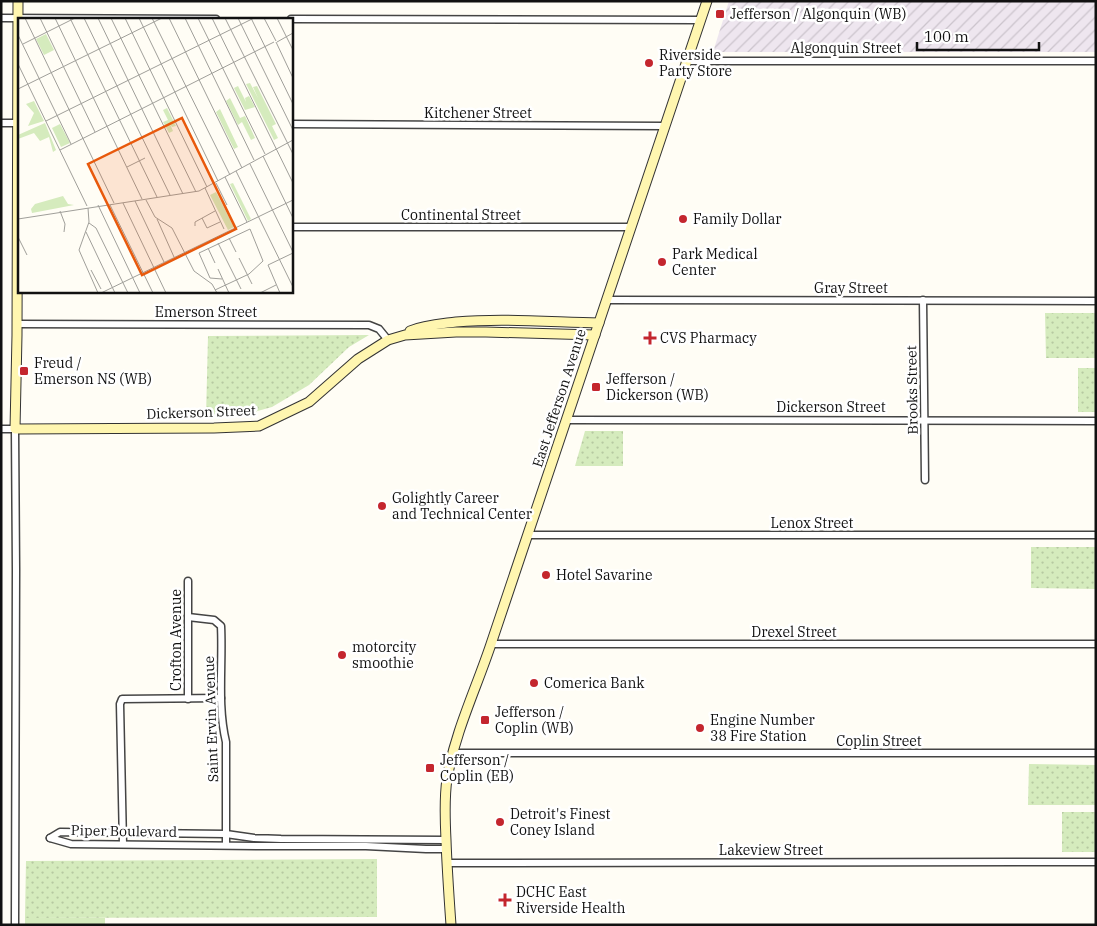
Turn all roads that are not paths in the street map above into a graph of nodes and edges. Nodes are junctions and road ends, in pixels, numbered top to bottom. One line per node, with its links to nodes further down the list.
1 (18, 1): 4 (street)
2 (707, 1): 6 (street, East Jefferson Avenue)
3 (1, 18): 4 (street)
4 (18, 18): 10 (street)
5 (292, 19): 6 (street)
6 (701, 20): 7 (street, East Jefferson Avenue)
7 (687, 61): 8 (street, Algonquin Street); 12 (street, East Jefferson Avenue)
8 (1096, 61)
9 (1, 123): 10 (street)
10 (18, 123): 13 (street)
11 (292, 124): 12 (street, Kitchener Street)
12 (665, 126): 15 (street, East Jefferson Avenue)
13 (18, 226): 20 (street)
14 (292, 227): 15 (street, Continental Street)
15 (631, 228): 16 (street, East Jefferson Avenue)
16 (607, 300): 17 (street, Gray Street); 19 (street, East Jefferson Avenue)
17 (923, 300): 18 (street, Gray Street); 25 (street, Brooks Street)
18 (1096, 301)
19 (599, 323): 21 (street, Dickerson Street); 22 (street, East Jefferson Avenue)
20 (17, 324): 23 (street, Emerson Street); 28 (street)
21 (405, 335): 22 (street, Dickerson Street); 23 (street, Dickerson Street)
22 (595, 335): 24 (street, East Jefferson Avenue)
23 (388, 340): 28 (street, Dickerson Street)
24 (566, 420): 25 (street, Dickerson Street); 30 (street, East Jefferson Avenue)
25 (925, 421): 26 (street, Dickerson Street); 29 (street, Brooks Street)
26 (1096, 421)
27 (1, 429): 28 (street, Dickerson Street)
28 (15, 429): 47 (street)
29 (925, 480)
30 (528, 535): 31 (street, Lenox Street); 34 (street, East Jefferson Avenue)
31 (1096, 535)
32 (188, 581): 33 (street, Crofton Avenue)
33 (188, 617): 36 (street, Crofton Avenue); 37 (street, Saint Ervin Avenue)
34 (491, 644): 35 (street, Drexel Street); 38 (street, East Jefferson Avenue)
35 (1096, 644)
36 (188, 698): 37 (street); 40 (street)
37 (220, 698): 41 (street, Saint Ervin Avenue)
38 (453, 753): 39 (street, Coplin Street); 44 (street, East Jefferson Avenue)
39 (1096, 754)
40 (123, 834): 41 (street, Piper Boulevard); 42 (street); 42 (street, Piper Boulevard)
41 (226, 834): 43 (street, Saint Ervin Avenue); 44 (street, Piper Boulevard)
42 (123, 844): 43 (street, Piper Boulevard)
43 (226, 845): 44 (street, Piper Boulevard)
44 (446, 845): 46 (street, East Jefferson Avenue)
45 (1096, 862): 46 (street, Lakeview Street)
46 (447, 863): 48 (street, East Jefferson Avenue)
47 (14, 925)
48 (451, 925)

